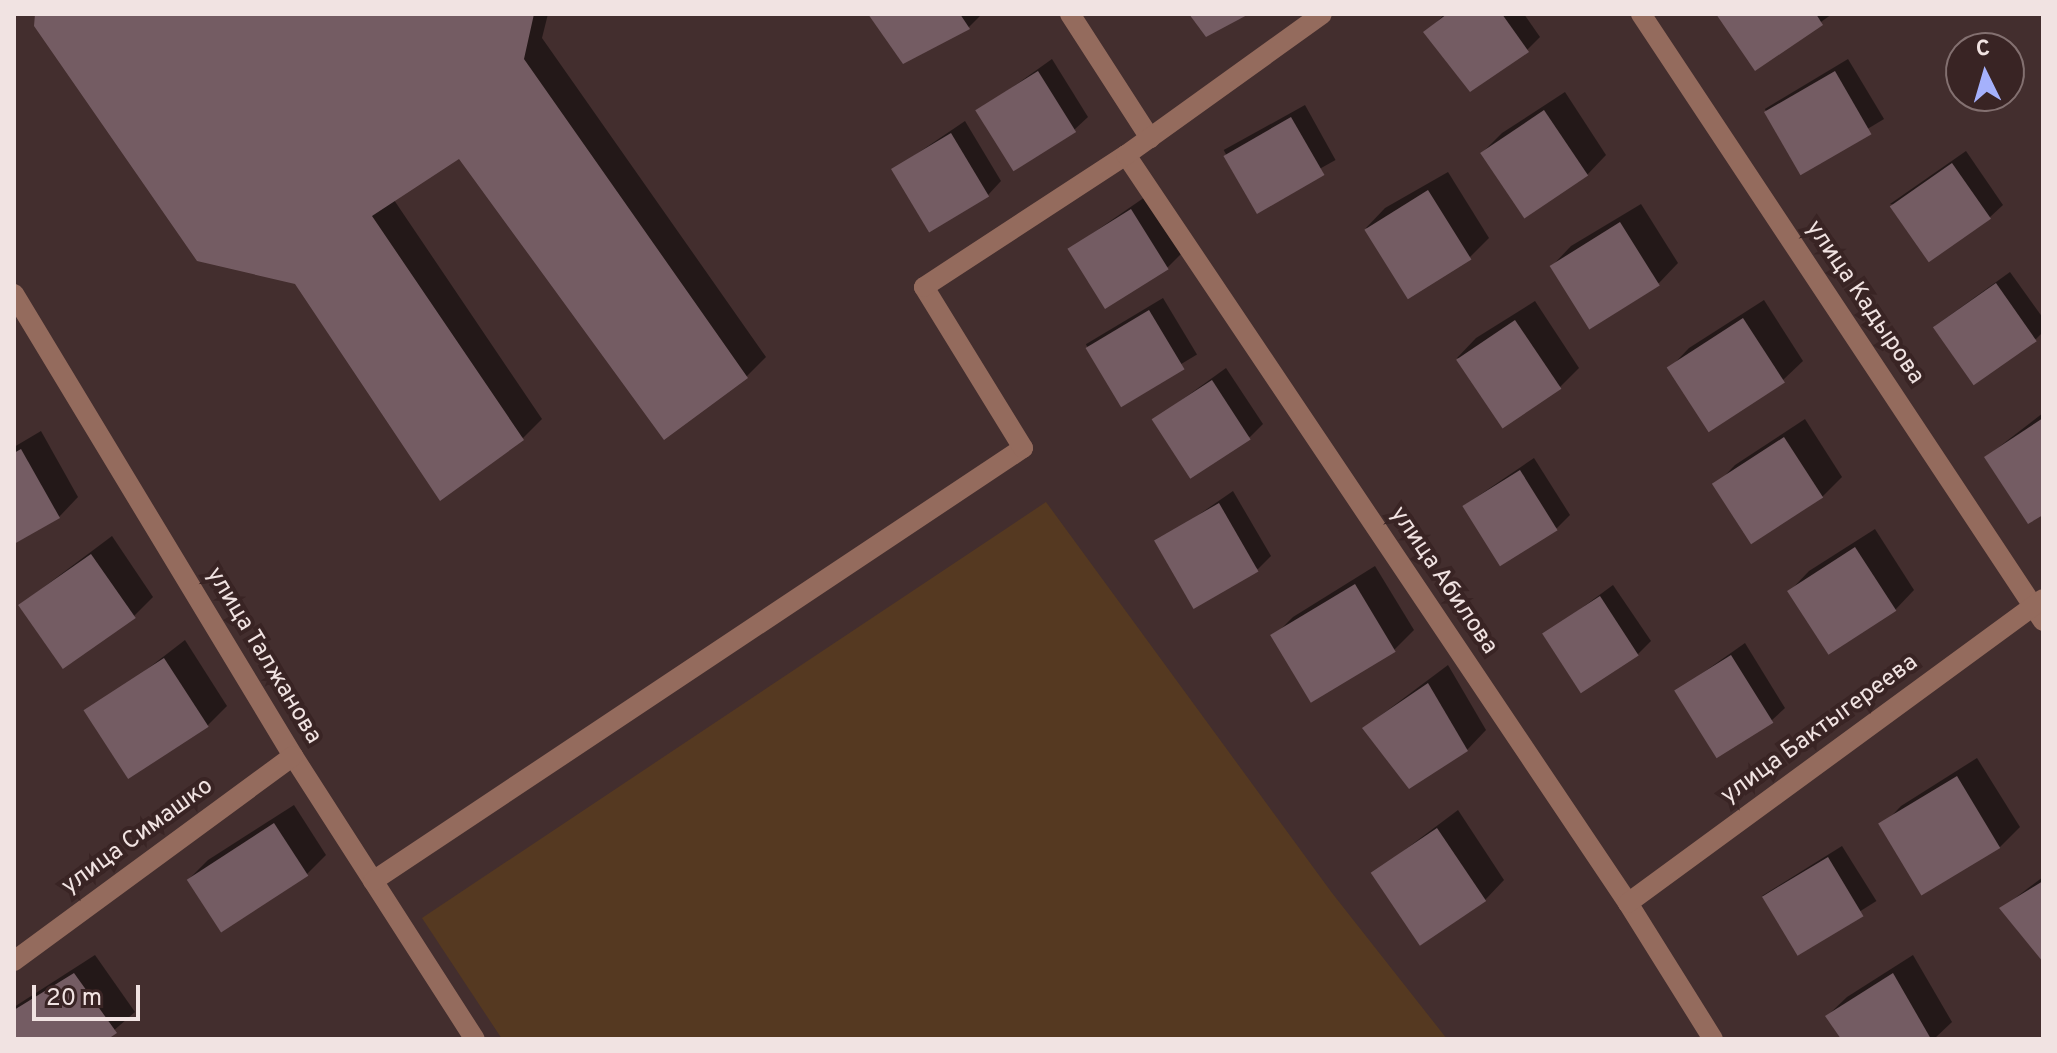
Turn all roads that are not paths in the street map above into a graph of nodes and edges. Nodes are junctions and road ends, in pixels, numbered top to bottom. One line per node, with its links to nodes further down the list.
1 (1070, 14): 4 (street)
2 (1322, 14): 4 (street)
3 (1641, 14): 7 (street, улица Кадырова)
4 (1150, 138): 5 (street)
5 (1126, 155): 9 (street); 10 (street, улица Абилова)
6 (14, 294): 8 (street, улица Талжанова)
7 (2040, 609): 10 (street, улица Бактыгереева)
8 (293, 756): 9 (street, улица Талжанова); 11 (street, улица Симашко)
9 (373, 881): 12 (street, улица Талжанова)
10 (1628, 903): 13 (street, улица Абилова)
11 (14, 961)
12 (475, 1039)
13 (1713, 1039)

